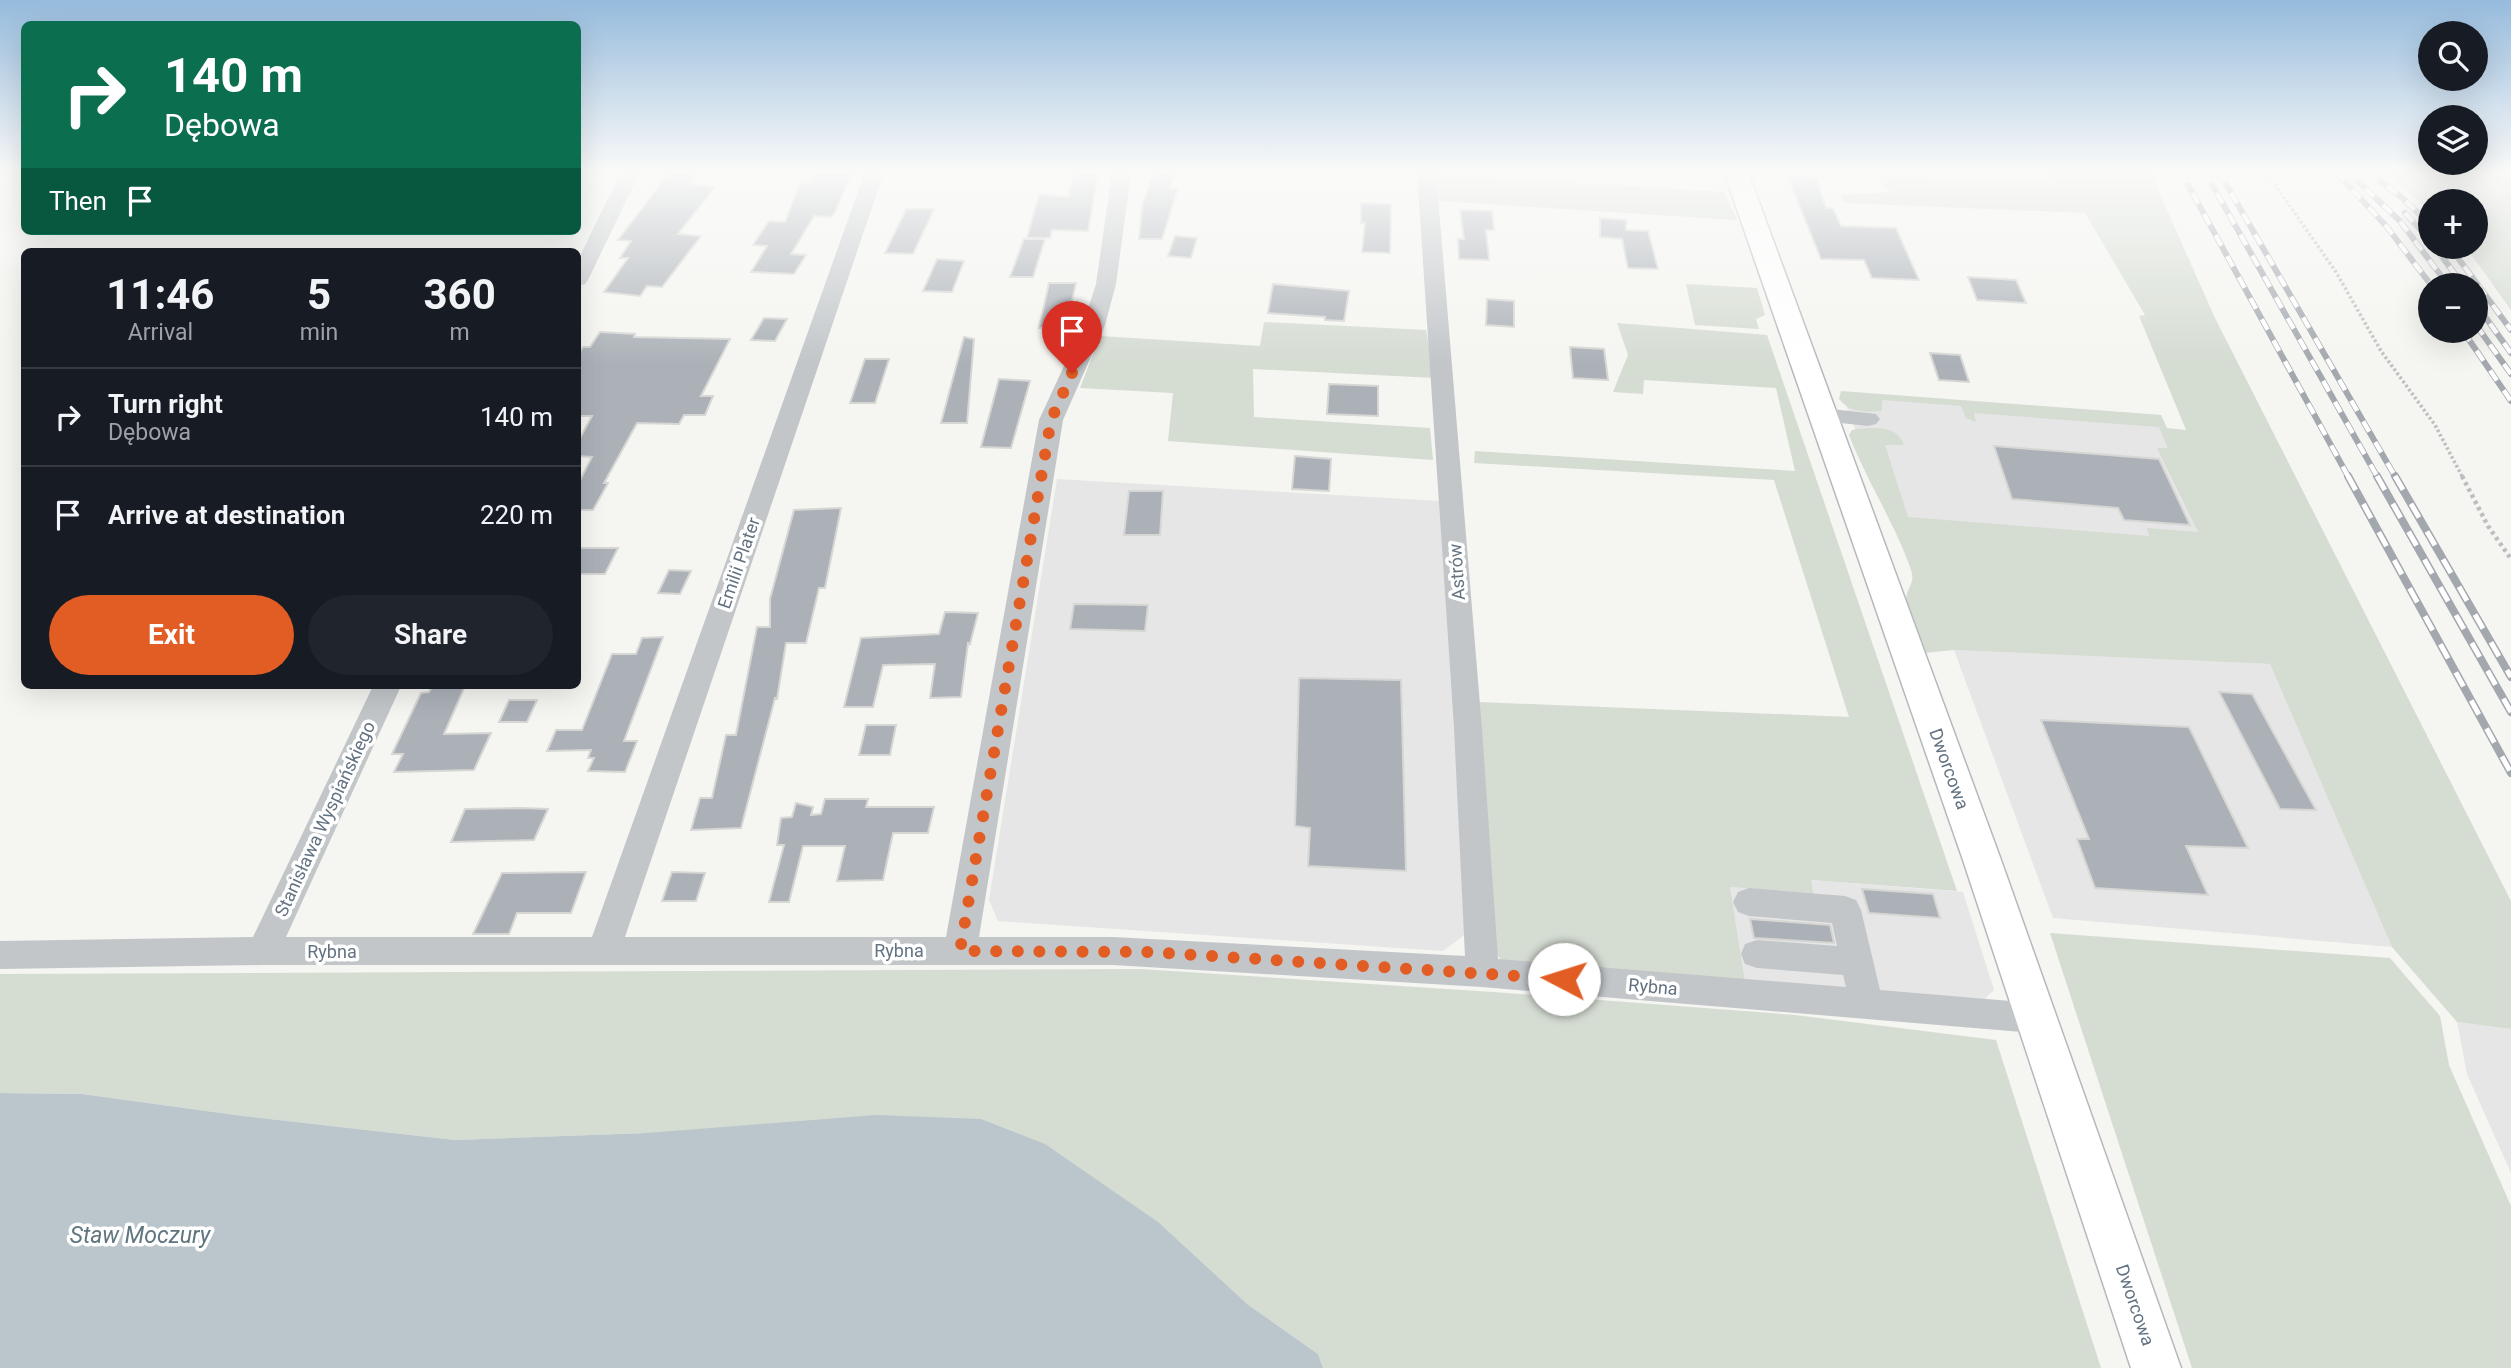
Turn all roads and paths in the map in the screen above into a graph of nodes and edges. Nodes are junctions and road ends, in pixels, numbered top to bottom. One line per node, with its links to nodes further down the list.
1 (600, 236): 7 (street)
2 (852, 236): 15 (street, Emilii Plater)
3 (1112, 236): 14 (street)
4 (1431, 236): 19 (street, Astrów)
5 (1759, 236): 8 (main road, Dworcowa)
6 (2311, 236): 10 (path)
7 (581, 274)
8 (1822, 415): 9 (street); 21 (main road, Dworcowa)
9 (1868, 419)
10 (2511, 559)
11 (386, 689): 13 (street, Stanisława Wyspiańskiego)
12 (1749, 902): 18 (street)
13 (263, 951): 15 (street, Rybna); 17 (street, Rybna)
14 (960, 951): 15 (street, Rybna); 19 (street, Rybna)
15 (603, 952)
16 (1757, 954): 18 (street)
17 (0, 955)
18 (1857, 962): 20 (street)
19 (1482, 972): 20 (street, Rybna)
20 (1867, 1006): 21 (street, Rybna)
21 (2035, 1018): 22 (main road, Dworcowa)
22 (2157, 1368)

